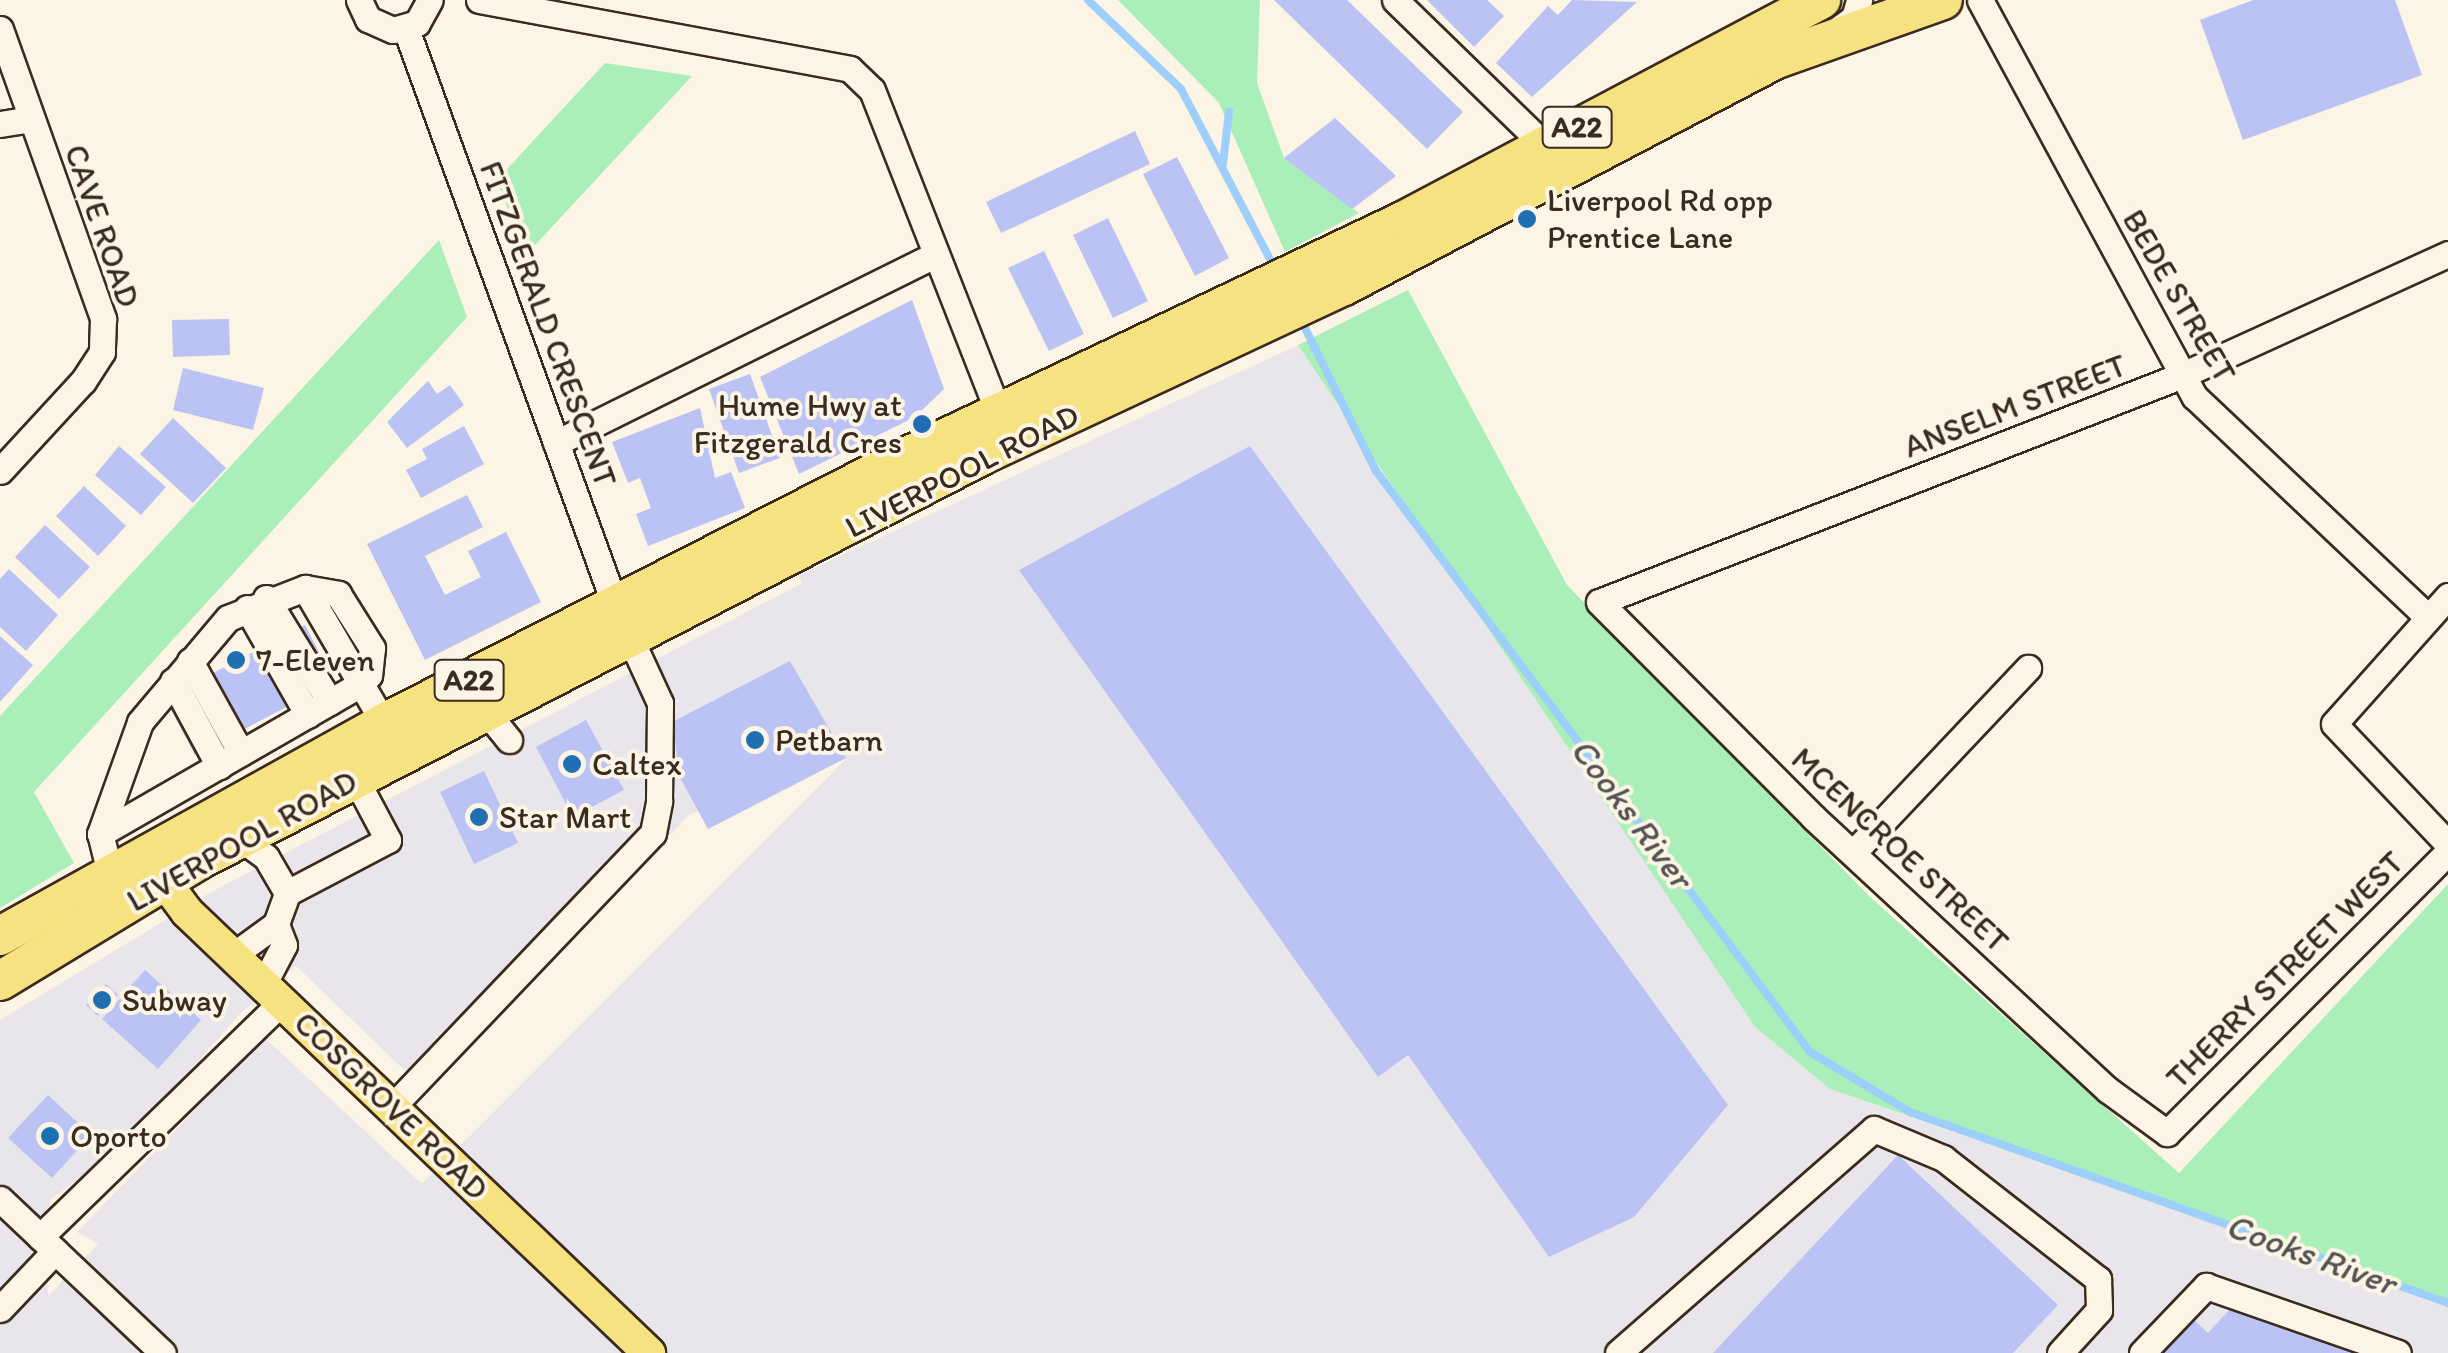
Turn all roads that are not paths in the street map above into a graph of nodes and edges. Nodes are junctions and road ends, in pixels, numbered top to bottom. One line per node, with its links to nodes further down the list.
1 (359, 0): 9 (street)
2 (430, 0): 9 (street)
3 (479, 0): 14 (street)
4 (1396, 0): 13 (street)
5 (1821, 0): 13 (highway, LIVERPOOL ROAD / A22)
6 (1943, 0): 8 (highway, LIVERPOOL ROAD / A22)
7 (1980, 0): 18 (street, BEDE STREET)
8 (1873, 6): 16 (highway, LIVERPOOL ROAD / A22)
9 (406, 28): 20 (street, FITZGERALD CRESCENT)
10 (0, 29): 11 (street, CAVE ROAD)
11 (31, 119): 12 (street); 21 (street, CAVE ROAD)
12 (0, 124)
13 (1544, 145): 16 (highway, LIVERPOOL ROAD / A22)
14 (936, 254): 19 (street); 20 (street)
15 (2448, 254): 18 (street, ANSELM STREET)
16 (1338, 270): 17 (highway, LIVERPOOL ROAD / A22)
17 (1236, 318): 19 (highway, LIVERPOOL ROAD / A22); 27 (highway, LIVERPOOL ROAD / A22)
18 (2180, 376): 23 (street, ANSELM STREET); 26 (street, BEDE STREET)
19 (998, 412): 25 (highway, LIVERPOOL ROAD / A22)
20 (556, 443): 25 (street, FITZGERALD CRESCENT)
21 (0, 471)
22 (2448, 596): 26 (street)
23 (1598, 602): 40 (street, MCENCROE STREET)
24 (256, 603): 29 (street); 30 (street); 31 (street)
25 (615, 605): 27 (street, FITZGERALD CRESCENT); 33 (highway, LIVERPOOL ROAD / A22)
26 (2428, 617): 38 (street)
27 (631, 640): 32 (highway, LIVERPOOL ROAD / A22); 48 (street, FITZGERALD CRESCENT)
28 (2028, 668): 40 (street)
29 (182, 671): 35 (street); 39 (street)
30 (361, 684): 31 (street); 33 (street)
31 (319, 708): 35 (street)
32 (484, 709): 34 (street); 36 (highway, LIVERPOOL ROAD / A22)
33 (384, 723): 39 (highway, LIVERPOOL ROAD / A22)
34 (509, 740)
35 (230, 760): 39 (street)
36 (355, 778): 37 (highway, LIVERPOOL ROAD / A22); 42 (street)
37 (241, 839): 41 (highway, LIVERPOOL ROAD / A22); 42 (street)
38 (2448, 848): 49 (street, THERRY STREET WEST)
39 (117, 851): 41 (main road, COSGROVE ROAD); 44 (highway, LIVERPOOL ROAD / A22)
40 (1853, 853): 49 (street, MCENCROE STREET)
41 (164, 881): 45 (main road, COSGROVE ROAD); 46 (highway, LIVERPOOL ROAD / A22)
42 (287, 892): 43 (street)
43 (276, 924): 45 (street); 47 (street)
44 (0, 936)
45 (232, 956): 47 (main road, COSGROVE ROAD)
46 (0, 981)
47 (272, 993): 48 (main road, COSGROVE ROAD); 51 (street)
48 (392, 1107): 54 (main road, COSGROVE ROAD)
49 (2167, 1134)
50 (0, 1199): 51 (street)
51 (47, 1244): 52 (street); 53 (street)
52 (0, 1309)
53 (163, 1353)
54 (649, 1353)
55 (1618, 1353): 56 (street)
56 (2060, 1353)
57 (2142, 1353): 58 (street)
58 (2398, 1353)

